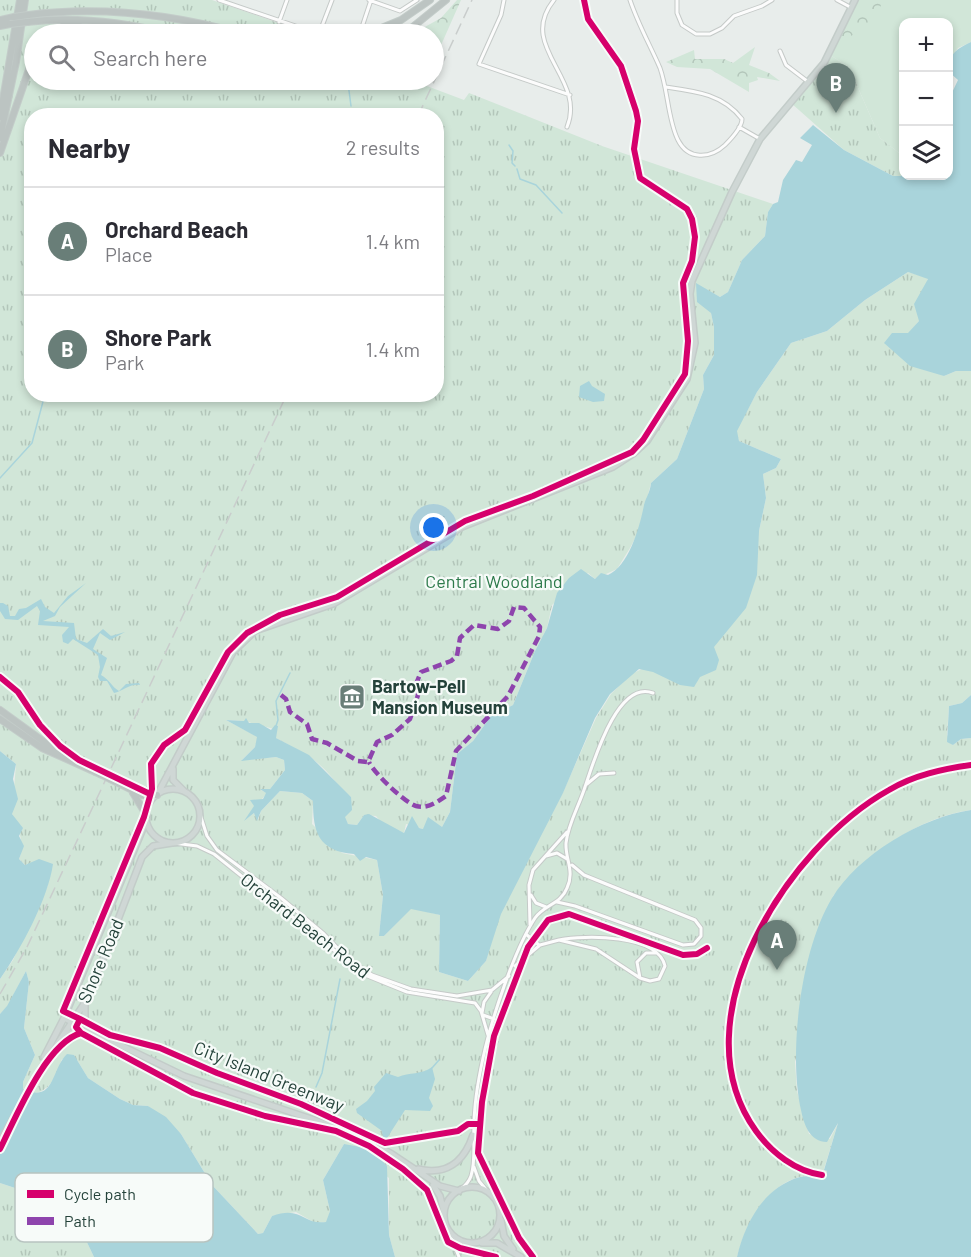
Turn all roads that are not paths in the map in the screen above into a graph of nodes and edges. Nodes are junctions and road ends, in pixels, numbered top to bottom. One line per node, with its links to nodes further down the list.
1 (21, 0): 21 (highway); 41 (highway)
2 (219, 0): 18 (street)
3 (241, 0): 18 (street)
4 (287, 0): 24 (street)
5 (332, 0): 29 (street)
6 (370, 0): 7 (street); 30 (street)
7 (417, 0)
8 (430, 0): 31 (highway)
9 (446, 0): 32 (highway)
10 (504, 0): 37 (street)
11 (554, 0): 37 (street)
12 (584, 0): 43 (street)
13 (630, 0): 36 (street)
14 (677, 0): 15 (street)
15 (772, 0)
16 (837, 0): 19 (street)
17 (855, 0): 19 (main road)
18 (238, 7): 24 (street)
19 (850, 7): 34 (main road)
20 (27, 18): 21 (highway, bridge); 22 (highway); 23 (highway, bridge); 27 (highway)
21 (16, 19): 23 (highway); 38 (highway)
22 (94, 20): 25 (highway); 26 (highway)
23 (1, 21)
24 (279, 22): 28 (street)
25 (70, 24)
26 (116, 24)
27 (199, 24)
28 (286, 24)
29 (323, 24)
30 (363, 24)
31 (391, 24)
32 (416, 24)
33 (780, 51): 34 (street)
34 (809, 82): 42 (main road)
35 (24, 84): 44 (highway)
36 (666, 87): 40 (street); 40 (street)
37 (570, 95): 39 (street)
38 (0, 117)
39 (567, 127)
40 (739, 127): 42 (street)
41 (0, 138)
42 (760, 139): 48 (main road)
43 (635, 140)
44 (0, 153)
45 (653, 693): 51 (street)
46 (0, 710): 49 (highway)
47 (0, 719): 49 (highway)
48 (174, 763): 53 (main road); 54 (main road)
49 (79, 764): 52 (highway, bridge)
50 (614, 772): 51 (street)
51 (586, 785): 57 (street)
52 (128, 788): 54 (highway); 56 (highway)
53 (187, 794): 54 (main road); 55 (main road)
54 (157, 795): 56 (main road)
55 (200, 814): 58 (main road); 76 (street, Orchard Beach Road)
56 (147, 818): 58 (main road); 69 (main road, Shore Road)
57 (570, 828): 59 (street); 60 (street)
58 (173, 843): 70 (main road, Shore Road); 78 (street, Orchard Beach Road)
59 (542, 858): 60 (street); 61 (street)
60 (569, 862): 62 (street); 62 (street)
61 (530, 892): 63 (street); 64 (street)
62 (557, 902): 63 (street)
63 (548, 907): 64 (street)
64 (530, 927): 65 (street)
65 (527, 935): 67 (street); 71 (street)
66 (559, 940): 67 (street); 68 (street); 73 (street)
67 (540, 945): 71 (street)
68 (656, 953): 73 (street); 73 (street)
69 (89, 960): 70 (main road); 79 (main road, Shore Road)
70 (101, 965): 77 (main road, Shore Road)
71 (513, 967): 72 (street)
72 (510, 975): 74 (street, Orchard Beach Road); 75 (street)
73 (640, 978)
74 (497, 987): 75 (street); 76 (street, Orchard Beach Road)
75 (505, 987): 80 (street)
76 (492, 990): 78 (street)
77 (85, 1003): 81 (main road, Shore Road); 82 (main road)
78 (483, 1015): 80 (street, Orchard Beach Road); 83 (street)
79 (64, 1018): 81 (main road); 85 (main road, Shore Road)
80 (494, 1019): 83 (street)
81 (74, 1022): 82 (main road); 84 (main road, Shore Road)
82 (92, 1032): 84 (main road); 89 (main road)
83 (488, 1037): 86 (street)
84 (62, 1038): 85 (main road, Shore Road)
85 (29, 1088): 87 (main road, Shore Road)
86 (473, 1135): 88 (street); 89 (main road)
87 (0, 1142)
88 (473, 1165): 91 (street); 92 (street)
89 (413, 1168): 90 (main road)
90 (431, 1181): 91 (main road); 93 (main road)
91 (459, 1191): 92 (main road); 93 (main road)
92 (488, 1192): 94 (main road)
93 (445, 1213): 95 (main road)
94 (500, 1215): 96 (main road); 97 (main road)
95 (456, 1241): 96 (main road); 98 (street)
96 (479, 1242): 97 (main road)
97 (519, 1255)
98 (459, 1257)

